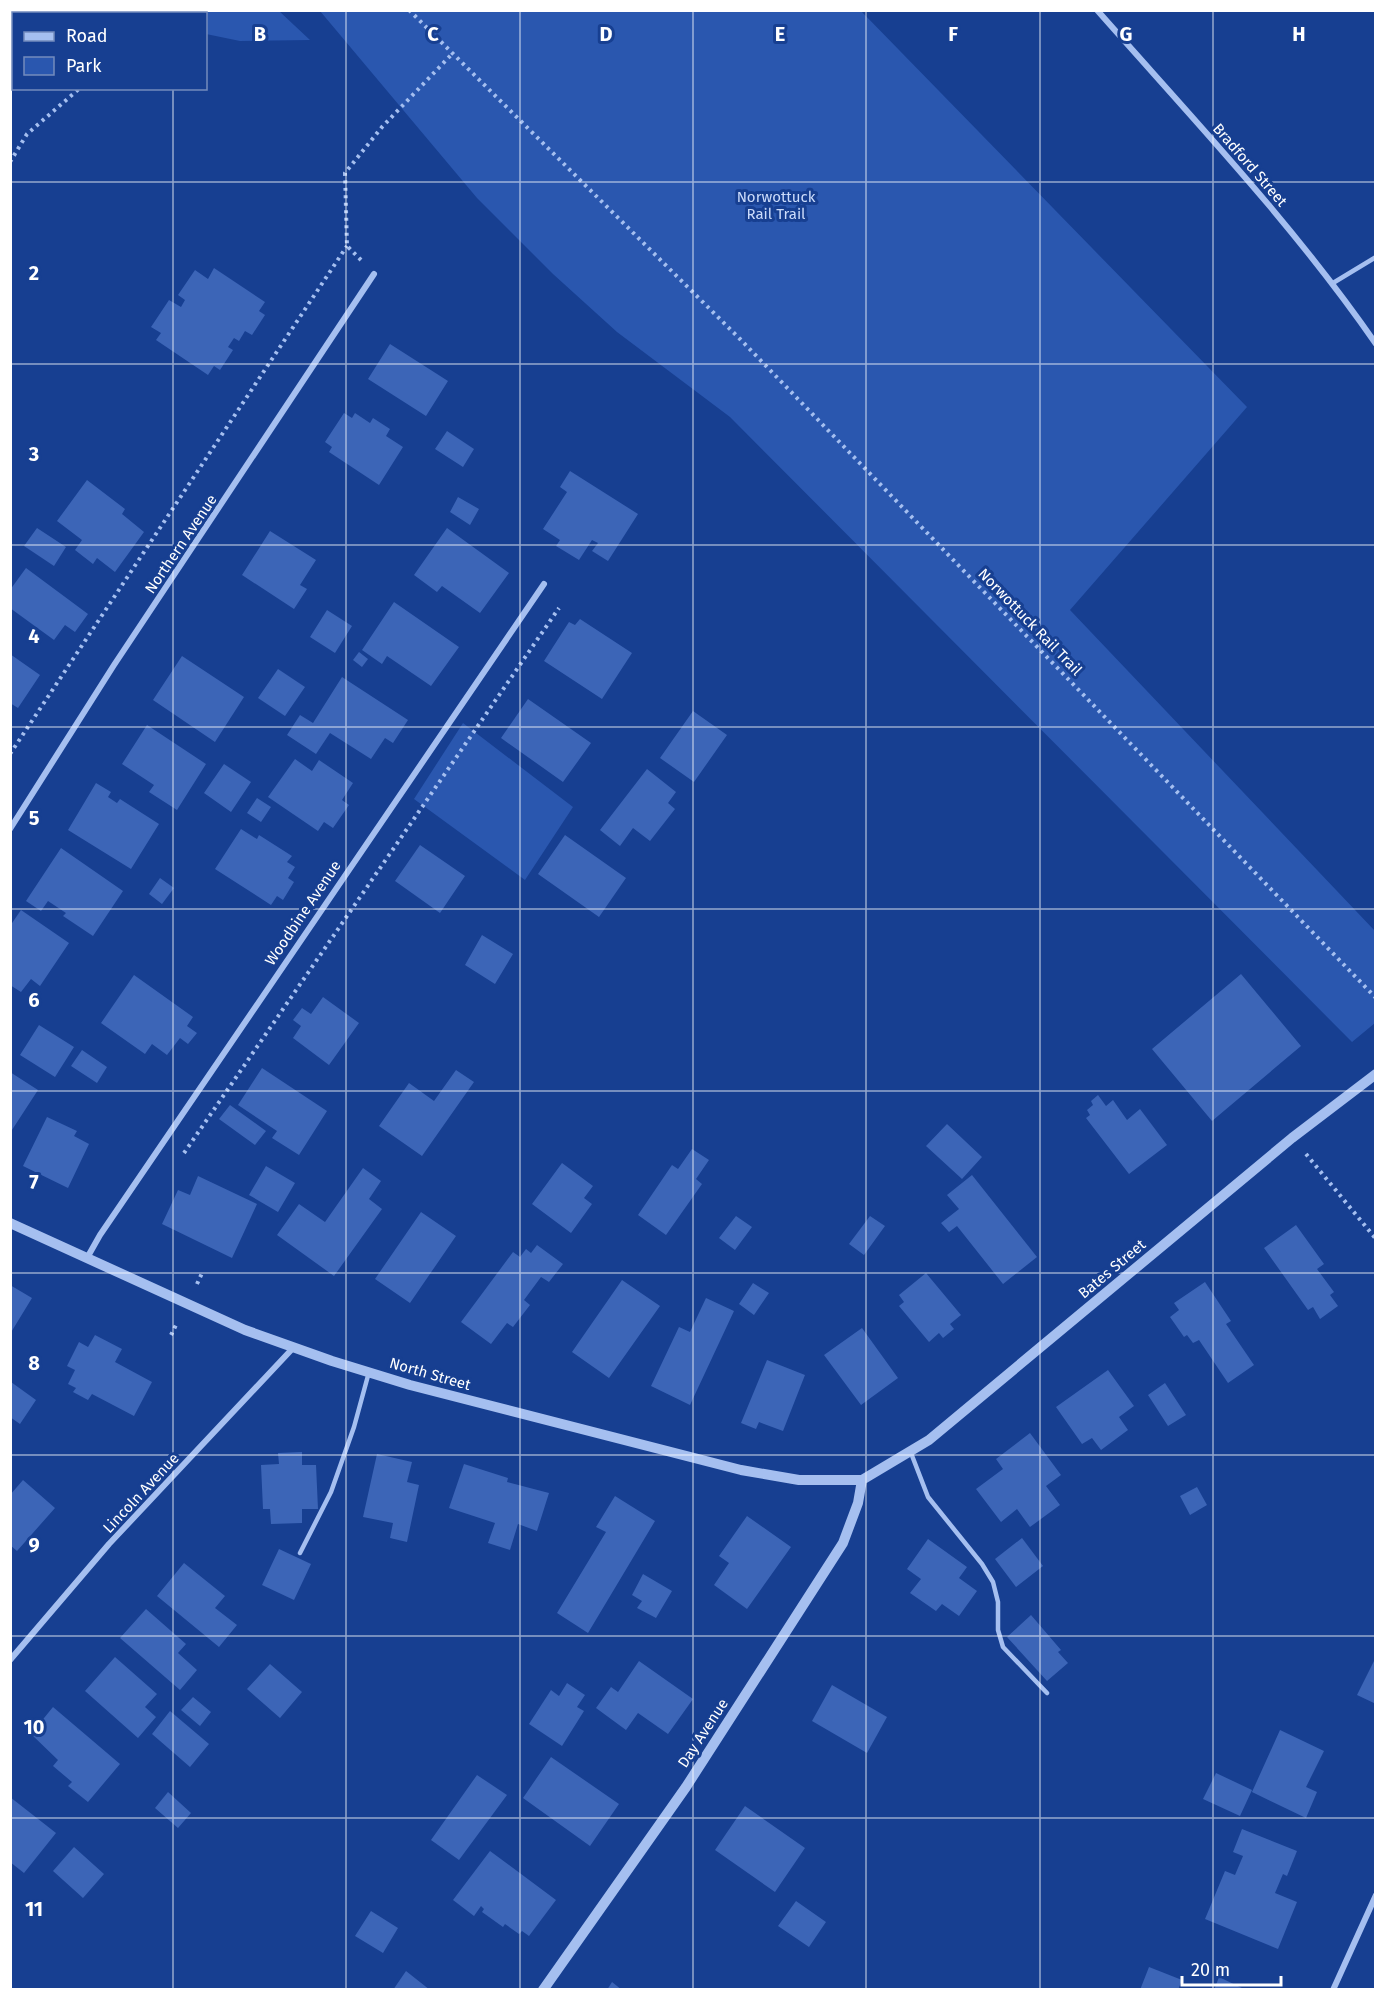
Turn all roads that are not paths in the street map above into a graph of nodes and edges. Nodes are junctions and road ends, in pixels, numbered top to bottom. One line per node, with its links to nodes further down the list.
1 (1097, 10): 4 (street, Bradford Street)
2 (1376, 258): 4 (lane)
3 (374, 274): 7 (street, Northern Avenue)
4 (1334, 283): 5 (street, Bradford Street)
5 (1376, 344)
6 (544, 584): 10 (street, Woodbine Avenue)
7 (10, 829)
8 (1376, 1074): 13 (street, Bates Street)
9 (10, 1223): 10 (street, North Street)
10 (87, 1258): 11 (street, North Street)
11 (294, 1347): 12 (street, North Street); 16 (street, Lincoln Avenue)
12 (369, 1372): 14 (street, North Street); 15 (lane)
13 (911, 1453): 14 (street, Bates Street); 17 (lane)
14 (862, 1479): 19 (street, Day Avenue)
15 (300, 1553)
16 (10, 1660)
17 (1047, 1693)
18 (1376, 1894): 20 (street)
19 (543, 1989)
20 (1334, 1989)

